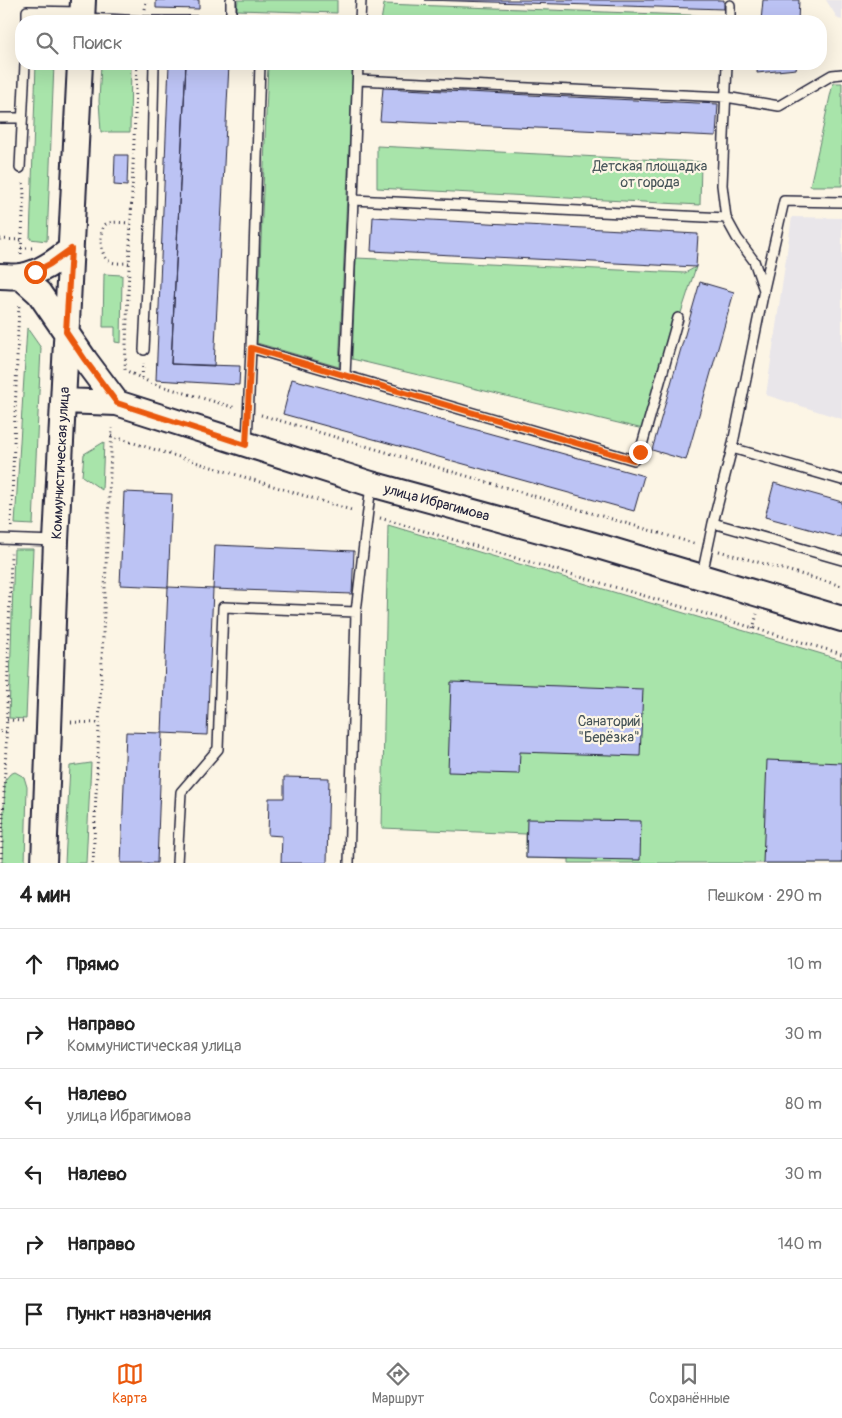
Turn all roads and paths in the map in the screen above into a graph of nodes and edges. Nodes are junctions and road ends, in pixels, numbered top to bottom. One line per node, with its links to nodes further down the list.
1 (28, 0): 5 (lane)
2 (231, 0): 9 (lane)
3 (361, 0): 10 (lane)
4 (730, 5): 11 (lane)
5 (27, 11): 6 (lane); 7 (lane)
6 (82, 13): 8 (lane)
7 (27, 15)
8 (100, 15)
9 (232, 15)
10 (360, 15)
11 (730, 15)
12 (25, 70): 23 (lane)
13 (80, 70): 31 (main road, Коммунистическая улица)
14 (136, 70): 28 (path)
15 (154, 70): 39 (lane)
16 (260, 70): 38 (lane)
17 (358, 70): 20 (lane)
18 (728, 70): 21 (lane)
19 (842, 74): 21 (lane)
20 (358, 80): 21 (lane); 25 (lane)
21 (726, 97): 27 (lane)
22 (0, 118): 23 (lane)
23 (22, 118): 24 (lane)
24 (20, 168): 30 (path)
25 (354, 200): 27 (lane); 40 (lane)
26 (842, 202): 34 (lane)
27 (726, 218): 34 (lane)
28 (130, 223): 32 (path); 32 (path)
29 (0, 239): 30 (path)
30 (22, 240): 33 (path)
31 (71, 249): 33 (main road); 37 (main road, Коммунистическая улица)
32 (129, 263): 43 (path)
33 (14, 270): 37 (main road)
34 (764, 290): 47 (lane)
35 (19, 300): 53 (path)
36 (678, 318): 40 (lane)
37 (66, 332): 41 (main road, Коммунистическая улица); 42 (main road)
38 (251, 348): 40 (lane); 43 (lane)
39 (144, 350)
40 (345, 376)
41 (62, 401): 42 (main road, улица Ибрагимова); 54 (main road, Коммунистическая улица)
42 (117, 403): 46 (main road, улица Ибрагимова)
43 (248, 412): 46 (lane); 55 (path)
44 (112, 428): 45 (path)
45 (111, 436): 50 (path); 69 (path)
46 (246, 445): 49 (main road, улица Ибрагимова)
47 (732, 448): 48 (lane); 51 (lane)
48 (842, 480)
49 (370, 484): 50 (lane); 59 (main road, улица Ибрагимова)
50 (367, 514): 62 (lane); 64 (path)
51 (713, 523): 55 (lane); 56 (lane)
52 (0, 539): 53 (lane)
53 (11, 539): 54 (lane); 66 (path)
54 (56, 541): 73 (main road, Коммунистическая улица)
55 (708, 548): 57 (path); 59 (lane)
56 (842, 560)
57 (768, 564): 58 (path); 60 (path)
58 (766, 572)
59 (702, 578): 63 (main road, улица Ибрагимова)
60 (842, 586)
61 (757, 611): 64 (path)
62 (356, 612): 75 (lane); 76 (lane)
63 (842, 619)
64 (753, 629): 65 (path)
65 (842, 654)
66 (7, 720): 67 (path); 71 (path)
67 (23, 721)
68 (71, 722): 69 (path)
69 (99, 723): 74 (path)
70 (0, 732): 71 (path)
71 (6, 732): 72 (path)
72 (1, 863)
73 (44, 863)
74 (92, 863)
75 (177, 863)
76 (349, 863)

